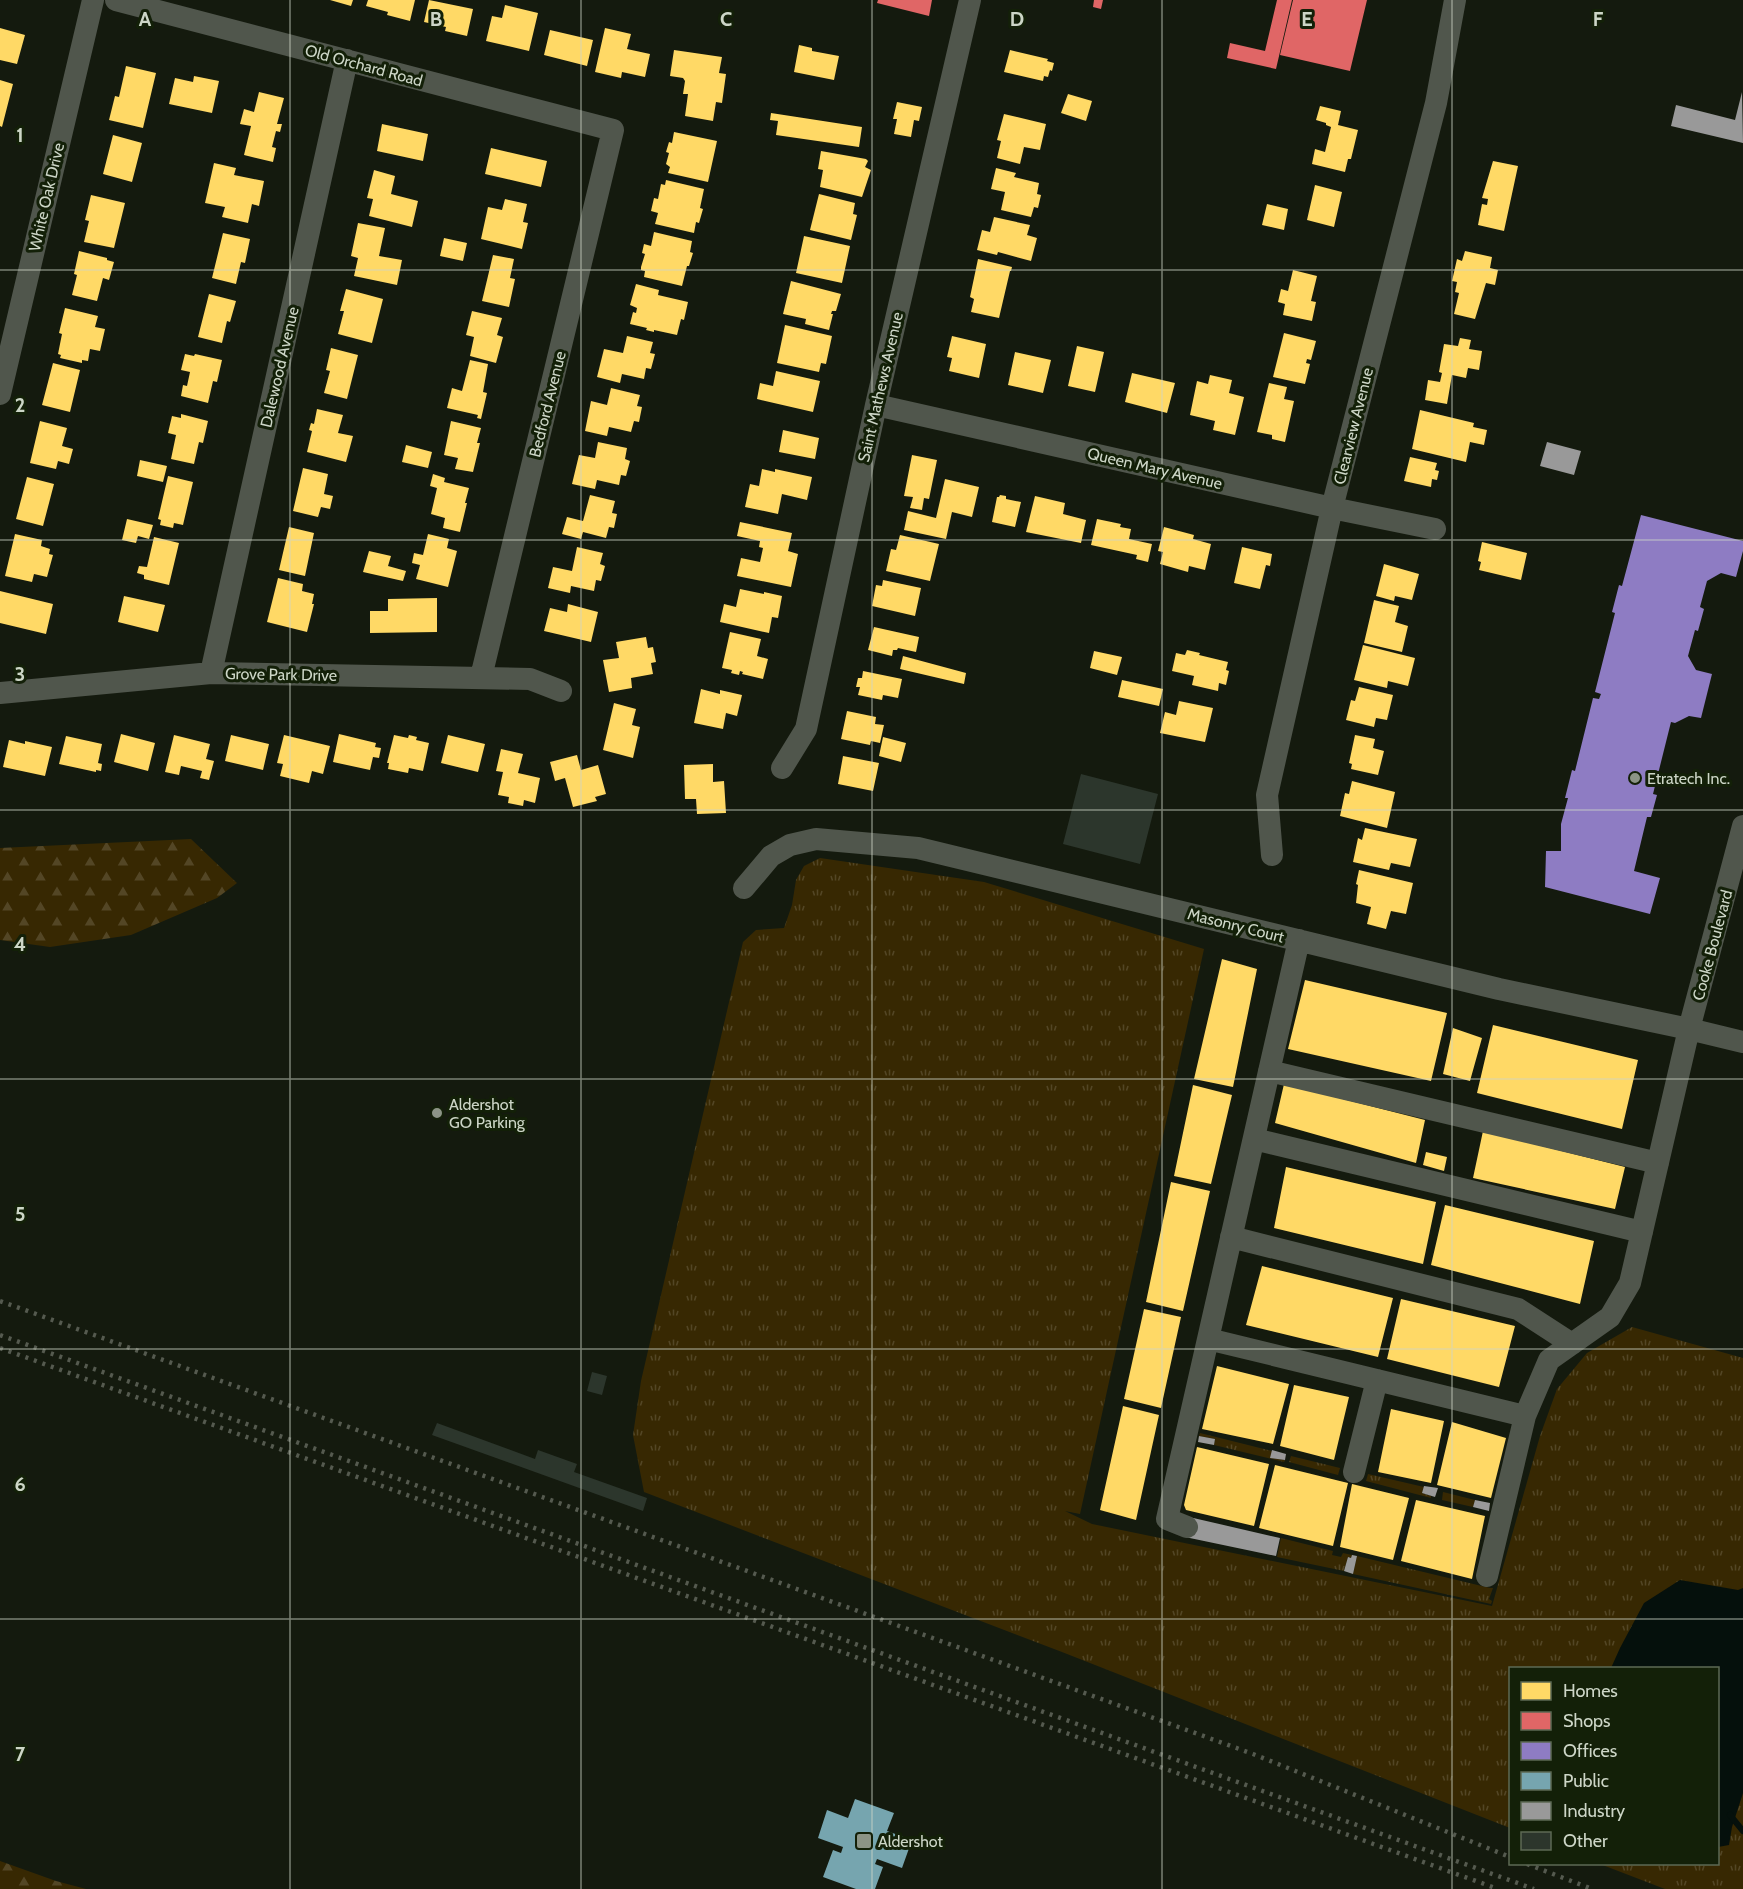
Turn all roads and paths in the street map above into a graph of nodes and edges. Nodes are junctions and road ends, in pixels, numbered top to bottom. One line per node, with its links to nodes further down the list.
1 (93, 0): 7 (street, White Oak Drive)
2 (116, 0): 5 (street, Old Orchard Road)
3 (970, 0): 8 (street, Saint Mathews Avenue)
4 (1455, 0): 9 (street, Clearview Avenue)
5 (347, 60): 6 (street, Old Orchard Road); 11 (street, Dalewood Avenue)
6 (613, 130): 12 (street, Bedford Avenue)
7 (0, 394)
8 (876, 405): 9 (street, Queen Mary Avenue); 15 (street, Saint Mathews Avenue)
9 (1332, 508): 10 (street, Queen Mary Avenue); 17 (street, Clearview Avenue)
10 (1435, 529)
11 (211, 673): 12 (street, Grove Park Drive); 14 (street, Grove Park Drive)
12 (481, 677): 13 (street, Grove Park Drive)
13 (561, 691)
14 (0, 693)
15 (782, 768)
16 (1743, 826): 20 (street, Cooke Boulevard)
17 (1272, 855)
18 (744, 888): 19 (street, Masonry Court)
19 (1299, 940): 20 (street, Masonry Court); 22 (street)
20 (1689, 1029): 21 (street, Masonry Court); 24 (street, Cooke Boulevard)
21 (1743, 1042)
22 (1269, 1071): 23 (street); 24 (street)
23 (1254, 1139): 25 (street); 26 (street)
24 (1658, 1163): 25 (street, Cooke Boulevard)
25 (1642, 1232): 28 (street, Cooke Boulevard)
26 (1232, 1237): 27 (street); 28 (street)
27 (1208, 1339): 29 (street); 32 (street)
28 (1572, 1344): 30 (street, Cooke Boulevard)
29 (1377, 1380): 30 (street); 31 (street)
30 (1525, 1416): 33 (street, Cooke Boulevard)
31 (1354, 1472)
32 (1187, 1527)
33 (1487, 1576)

